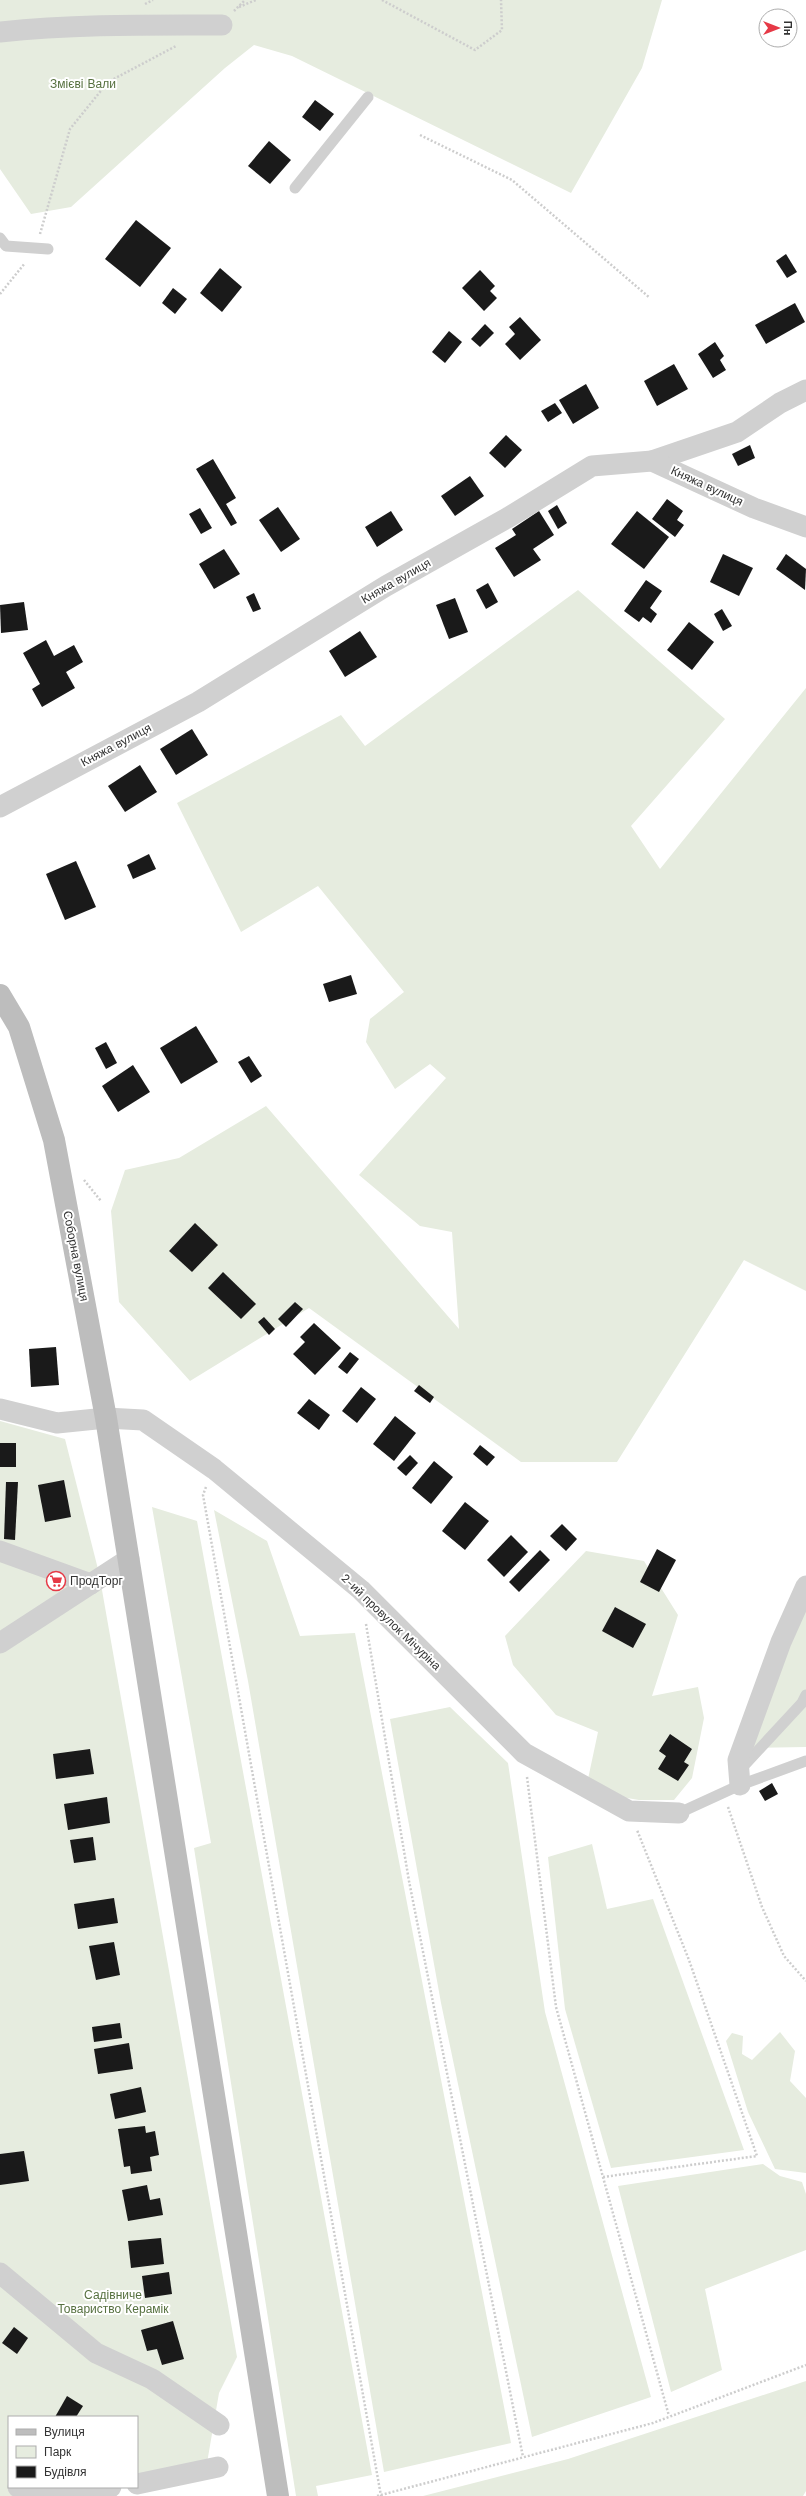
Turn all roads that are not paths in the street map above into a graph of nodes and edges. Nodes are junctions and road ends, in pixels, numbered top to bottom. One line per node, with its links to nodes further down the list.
1 (222, 25): 2 (street)
2 (0, 32)
3 (368, 97): 4 (lane)
4 (295, 188)
5 (0, 238): 6 (lane)
6 (48, 249)
7 (806, 390): 8 (street)
8 (652, 461): 9 (street, Княжа вулиця); 10 (street, Княжа вулиця)
9 (806, 527)
10 (0, 807)
11 (0, 995): 13 (main road, Соборна вулиця)
12 (0, 1409): 13 (street)
13 (106, 1418): 15 (main road, Соборна вулиця); 22 (street, 2-ий провулок Мічуріна)
14 (0, 1551): 16 (street)
15 (129, 1559): 16 (street); 29 (main road, Соборна вулиця)
16 (91, 1584): 18 (street)
17 (806, 1586): 21 (street)
18 (0, 1643)
19 (806, 1694): 21 (lane)
20 (806, 1761): 21 (lane)
21 (734, 1784): 22 (lane)
22 (679, 1812)
23 (0, 2273): 24 (street)
24 (219, 2425)
25 (218, 2467): 26 (street)
26 (138, 2484)
27 (32, 2488): 28 (street)
28 (102, 2488)
29 (278, 2496)

